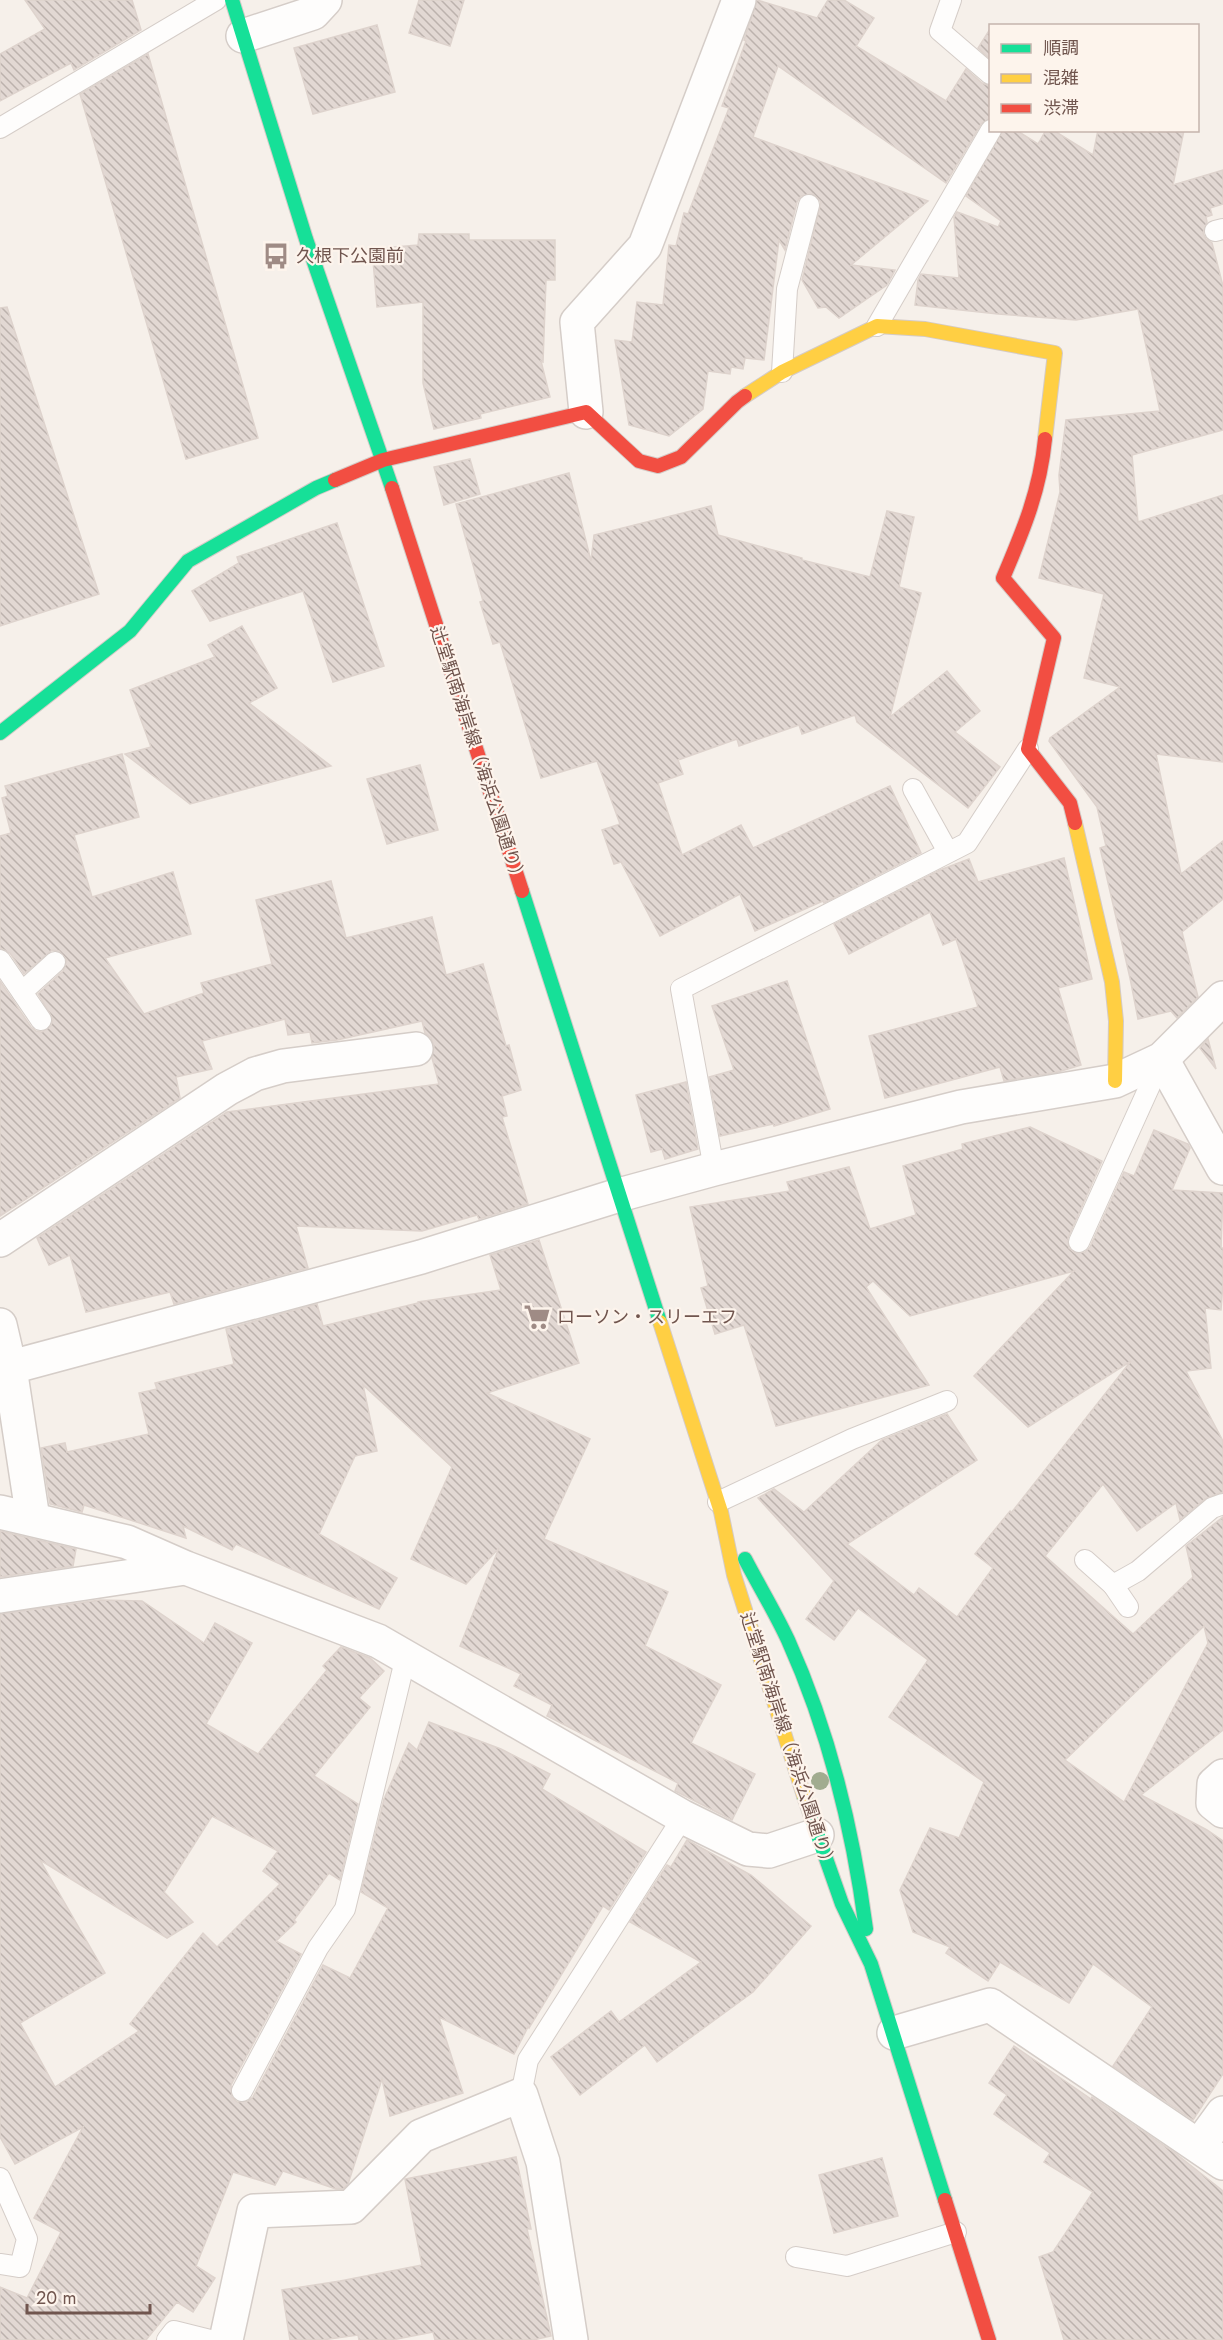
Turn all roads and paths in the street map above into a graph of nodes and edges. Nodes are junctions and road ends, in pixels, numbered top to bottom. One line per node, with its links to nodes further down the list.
1 (216, 0): 8 (lane)
2 (232, 0): 6 (street, 辻堂駅南海岸線（海浜公園通り）)
3 (325, 0): 6 (street)
4 (739, 0): 13 (street)
5 (951, 0): 7 (lane)
6 (243, 36): 14 (street, 辻堂駅南海岸線（海浜公園通り）)
7 (989, 73)
8 (0, 128)
9 (991, 132): 11 (lane)
10 (809, 205): 12 (lane)
11 (877, 326): 12 (street); 16 (street)
12 (782, 372): 13 (street)
13 (586, 412): 14 (street)
14 (383, 460): 15 (street); 29 (street, 辻堂駅南海岸線（海浜公園通り）)
15 (0, 733)
16 (1028, 749): 18 (lane); 26 (street)
17 (913, 789): 18 (lane)
18 (948, 852): 27 (lane)
19 (0, 960): 21 (lane)
20 (55, 962): 21 (lane)
21 (22, 992): 23 (lane)
22 (1223, 998): 25 (street)
23 (41, 1020)
24 (416, 1049): 30 (street)
25 (1162, 1059): 26 (street); 28 (street); 31 (lane)
26 (1115, 1081): 27 (street)
27 (714, 1168): 29 (street)
28 (1223, 1168)
29 (619, 1195): 33 (street); 36 (street, 辻堂駅南海岸線（海浜公園通り）)
30 (0, 1240)
31 (1079, 1242)
32 (0, 1325): 33 (street)
33 (5, 1369): 38 (street)
34 (947, 1401): 36 (lane)
35 (1223, 1504): 41 (lane)
36 (720, 1507): 48 (street, 辻堂駅南海岸線（海浜公園通り）); 49 (street, 辻堂駅南海岸線（海浜公園通り）)
37 (0, 1512): 38 (street)
38 (33, 1519): 40 (street)
39 (1085, 1560): 41 (lane)
40 (186, 1568): 42 (street); 44 (street)
41 (1113, 1585): 43 (lane)
42 (0, 1596)
43 (1128, 1607)
44 (406, 1656): 47 (street); 51 (lane)
45 (1223, 1776): 46 (street)
46 (1223, 1811)
47 (683, 1817): 48 (street); 52 (lane)
48 (818, 1835): 49 (street, 辻堂駅南海岸線（海浜公園通り）)
49 (871, 1964): 50 (street, 辻堂駅南海岸線（海浜公園通り）)
50 (894, 2033): 54 (street); 56 (street, 辻堂駅南海岸線（海浜公園通り）)
51 (242, 2091)
52 (520, 2095): 61 (street); 62 (street)
53 (1223, 2113): 54 (street)
54 (1211, 2155)
55 (0, 2178): 58 (lane)
56 (956, 2232): 57 (lane); 63 (street, 辻堂駅南海岸線（海浜公園通り）)
57 (795, 2257)
58 (0, 2264)
59 (167, 2340): 60 (lane)
60 (210, 2340)
61 (225, 2340)
62 (571, 2340)
63 (989, 2340)

